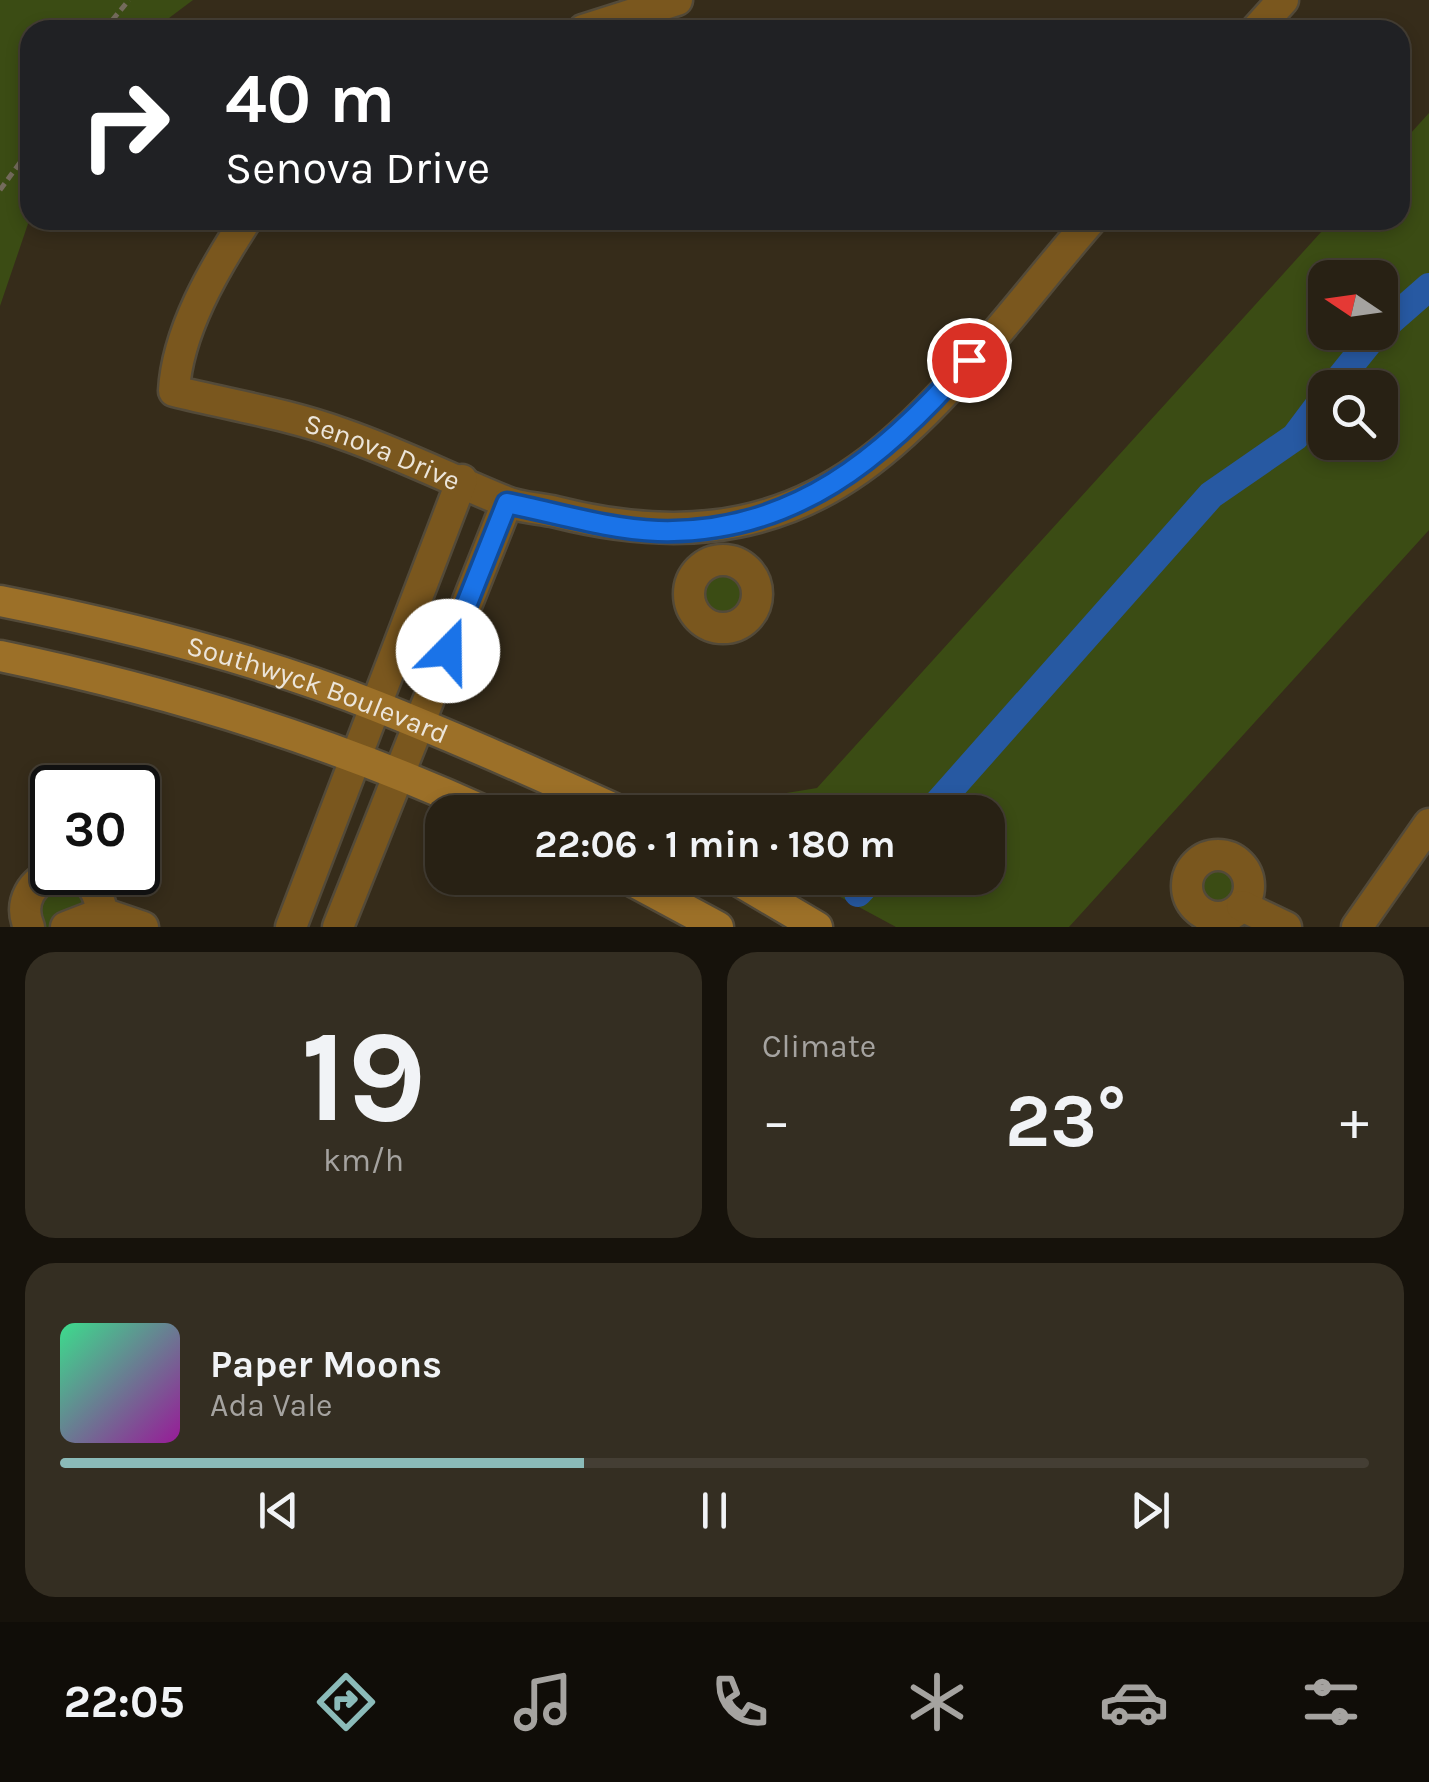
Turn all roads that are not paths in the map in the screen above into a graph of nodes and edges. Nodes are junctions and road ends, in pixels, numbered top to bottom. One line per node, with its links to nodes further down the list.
1 (677, 0): 3 (street)
2 (1282, 0): 4 (street)
3 (650, 20)
4 (1265, 20)
5 (240, 230): 7 (street, Senova Drive)
6 (1082, 230): 9 (street, Senova Drive)
7 (462, 480): 8 (street, Senova Drive); 13 (street)
8 (507, 503): 9 (street, Senova Drive); 14 (street)
9 (706, 530): 10 (street)
10 (716, 560)
11 (0, 600): 13 (street, Southwyck Boulevard)
12 (0, 656): 15 (street, Southwyck Boulevard)
13 (376, 706): 14 (street, Southwyck Boulevard); 15 (street)
14 (418, 724): 16 (street); 18 (street, Southwyck Boulevard)
15 (357, 754): 16 (street, Southwyck Boulevard); 28 (street)
16 (399, 772): 17 (street, Southwyck Boulevard); 29 (street)
17 (449, 795)
18 (584, 795)
19 (1429, 824): 33 (street)
20 (30, 892): 26 (street)
21 (99, 895): 25 (street)
22 (659, 895): 30 (street)
23 (763, 895): 31 (street)
24 (1242, 906): 32 (street)
25 (80, 920): 27 (street)
26 (29, 927)
27 (143, 927)
28 (291, 927)
29 (338, 927)
30 (718, 927)
31 (817, 927)
32 (1286, 927)
33 (1357, 927)

